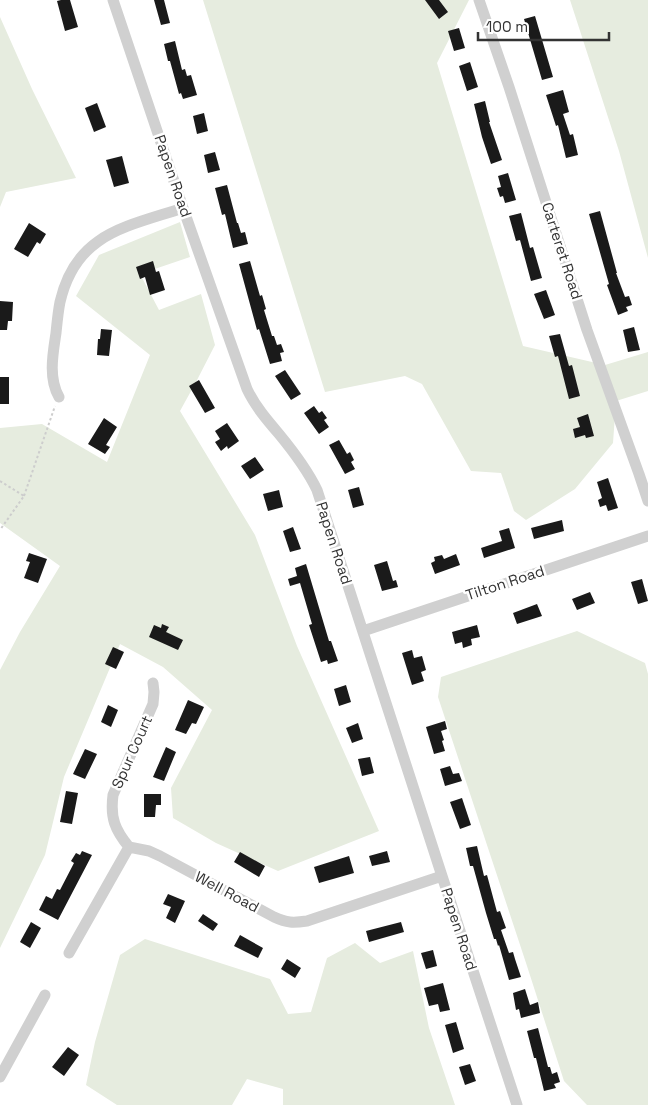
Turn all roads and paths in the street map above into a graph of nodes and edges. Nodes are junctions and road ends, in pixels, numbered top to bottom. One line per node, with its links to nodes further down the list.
1 (113, 0): 3 (street, Papen Road)
2 (479, 0): 5 (street, Carteret Road)
3 (183, 208): 4 (street); 11 (street, Papen Road)
4 (58, 397): 7 (path)
5 (644, 473): 8 (street, Carteret Road)
6 (0, 481): 7 (path)
7 (24, 496): 9 (path)
8 (648, 502)
9 (0, 530)
10 (648, 536): 11 (street, Tilton Road)
11 (362, 631): 14 (street, Papen Road)
12 (153, 684): 13 (street, Spur Court)
13 (129, 847): 14 (street, Well Road); 15 (street)
14 (442, 876): 18 (street, Papen Road)
15 (69, 953)
16 (45, 995): 17 (street)
17 (0, 1077)
18 (518, 1105)

